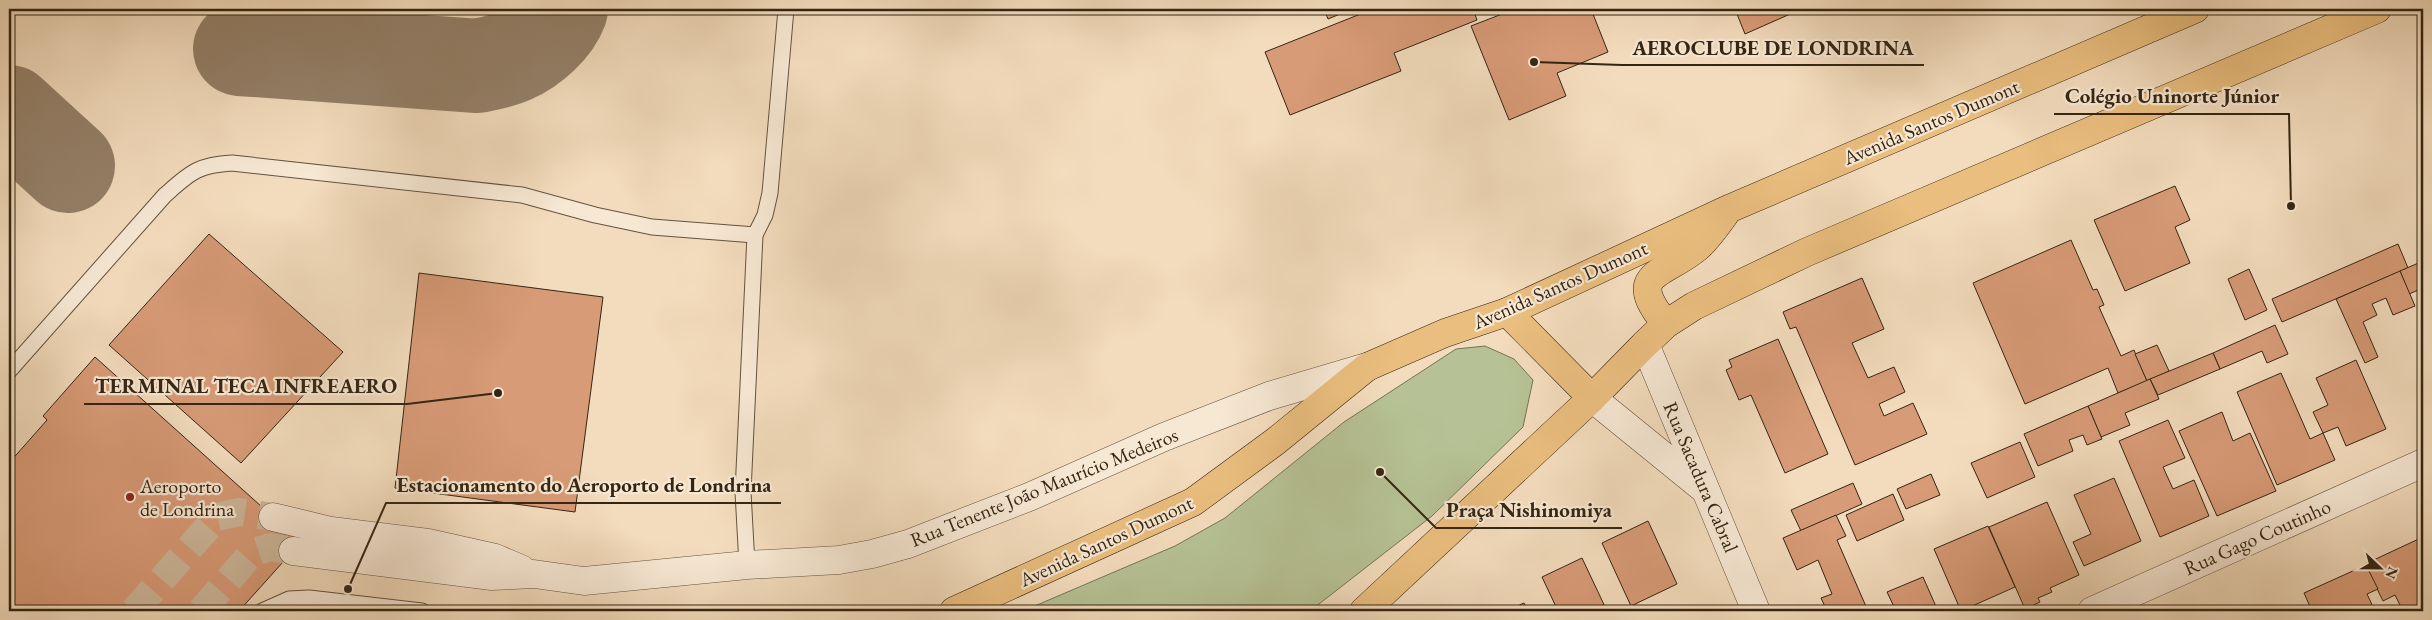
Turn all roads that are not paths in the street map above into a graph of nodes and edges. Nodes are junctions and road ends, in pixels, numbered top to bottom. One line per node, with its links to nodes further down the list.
1 (786, 9): 6 (lane)
2 (2195, 9): 4 (main road, Avenida Santos Dumont)
3 (2378, 9): 8 (main road)
4 (2164, 15): 5 (main road, Avenida Santos Dumont)
5 (1731, 208): 7 (main road, Avenida Santos Dumont); 8 (main road)
6 (756, 235): 11 (lane); 17 (lane)
7 (1507, 312): 10 (main road, Avenida Santos Dumont); 12 (main road)
8 (1666, 324): 9 (main road)
9 (1645, 344): 12 (main road); 14 (street, Rua Sacadura Cabral)
10 (1367, 367): 17 (street, Rua Tenente João Maurício Medeiros); 21 (main road, Avenida Santos Dumont)
11 (9, 371)
12 (1592, 398): 14 (street); 22 (main road)
13 (2423, 463): 24 (street, Rua Gago Coutinho)
14 (1707, 492): 23 (street, Rua Sacadura Cabral)
15 (273, 517): 18 (street, Rua Tenente João Maurício Medeiros)
16 (292, 551): 18 (street, Rua Tenente João Maurício Medeiros)
17 (747, 565): 18 (street, Rua Tenente João Maurício Medeiros)
18 (534, 574)
19 (262, 611): 20 (lane)
20 (422, 611)
21 (954, 611)
22 (1364, 611)
23 (1756, 611)
24 (2092, 611)

